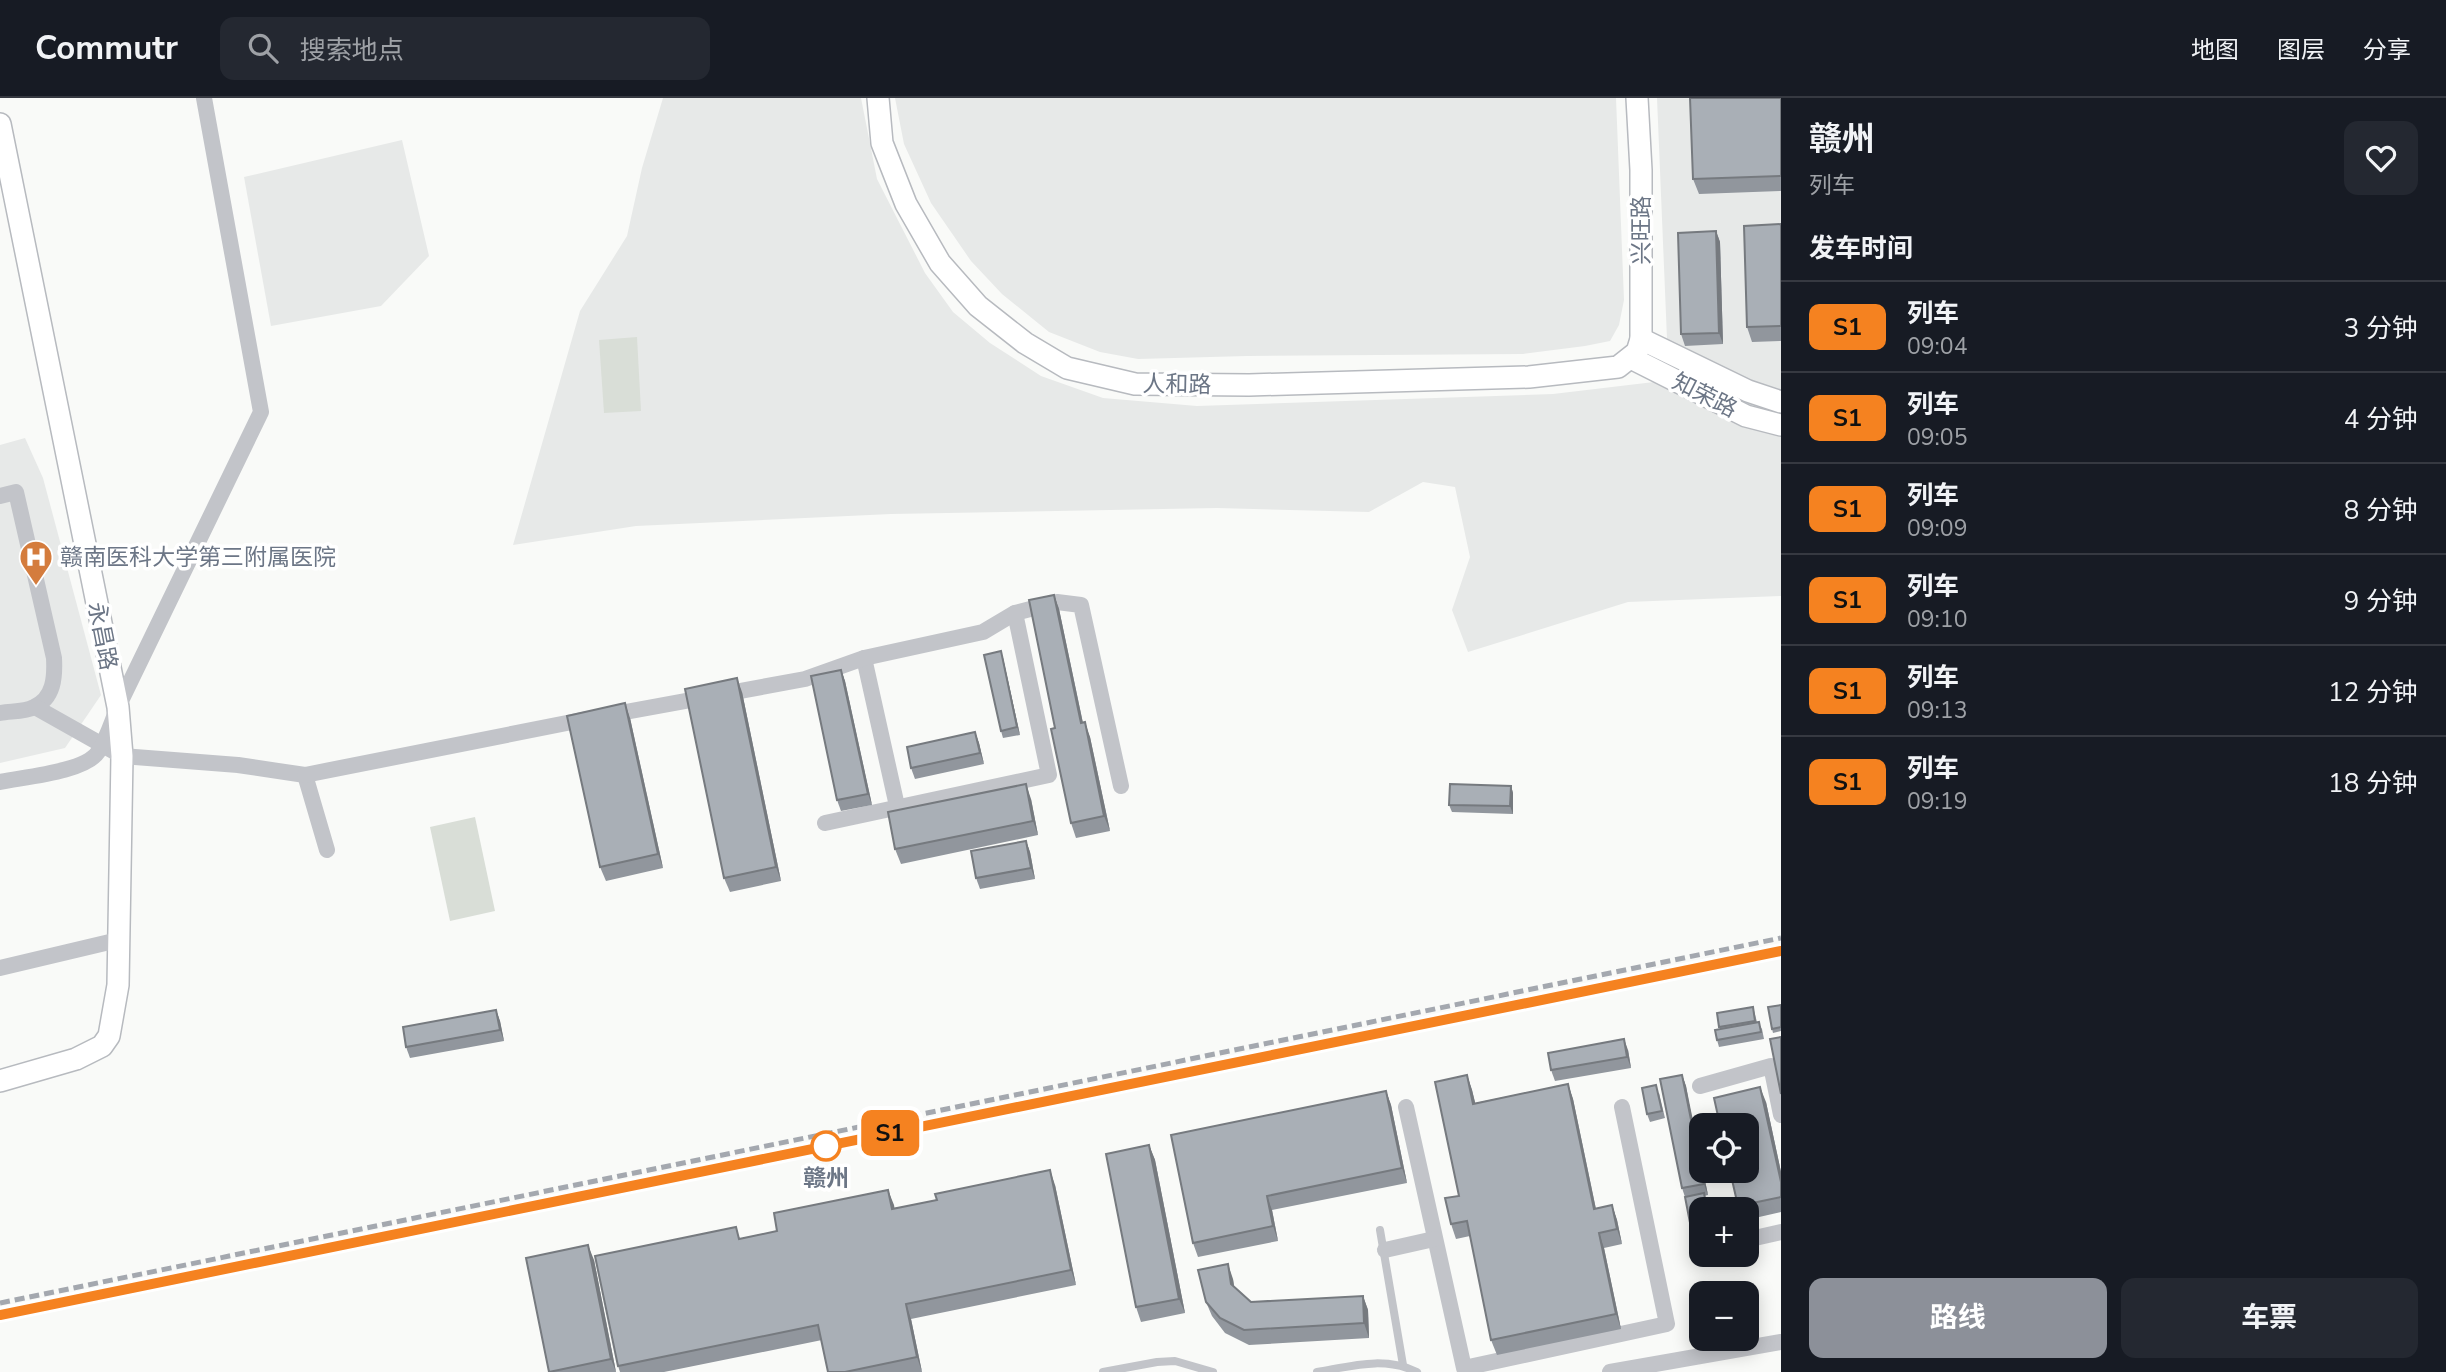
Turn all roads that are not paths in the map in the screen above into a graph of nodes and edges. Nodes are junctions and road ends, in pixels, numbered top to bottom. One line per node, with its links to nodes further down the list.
1 (204, 98): 13 (street)
2 (878, 98): 6 (street, 人和路)
3 (1637, 98): 5 (street, 兴旺路)
4 (0, 124): 13 (street, 永昌路)
5 (1641, 338): 6 (street, 兴旺路); 7 (street, 知荣路)
6 (1631, 358): 8 (street, 知荣路)
7 (1781, 402)
8 (1781, 425)
9 (0, 496): 12 (street)
10 (1015, 613): 11 (street); 19 (street); 20 (street)
11 (864, 658): 17 (street); 20 (street)
12 (34, 707): 14 (street); 15 (street)
13 (118, 707): 15 (street); 16 (street, 永昌路)
14 (0, 713)
15 (101, 746): 16 (street); 18 (street)
16 (122, 756): 17 (street); 23 (street, 永昌路)
17 (304, 775): 22 (street)
18 (0, 782)
19 (1121, 786)
20 (897, 806): 21 (street)
21 (825, 823)
22 (327, 850)
23 (118, 940): 24 (street); 25 (street, 永昌路)
24 (0, 968)
25 (0, 1081)
26 (1700, 1086): 29 (street)
27 (1406, 1107): 33 (street)
28 (1622, 1107): 33 (street)
29 (1781, 1115)
30 (1380, 1230): 34 (lane)
31 (1781, 1232): 32 (street)
32 (1759, 1237)
33 (1434, 1239): 34 (street)
34 (1385, 1250): 36 (lane)
35 (1780, 1346): 41 (street)
36 (1403, 1365): 39 (lane); 40 (lane)
37 (1103, 1372): 38 (lane)
38 (1213, 1372)
39 (1317, 1372)
40 (1417, 1372)
41 (1610, 1372)

